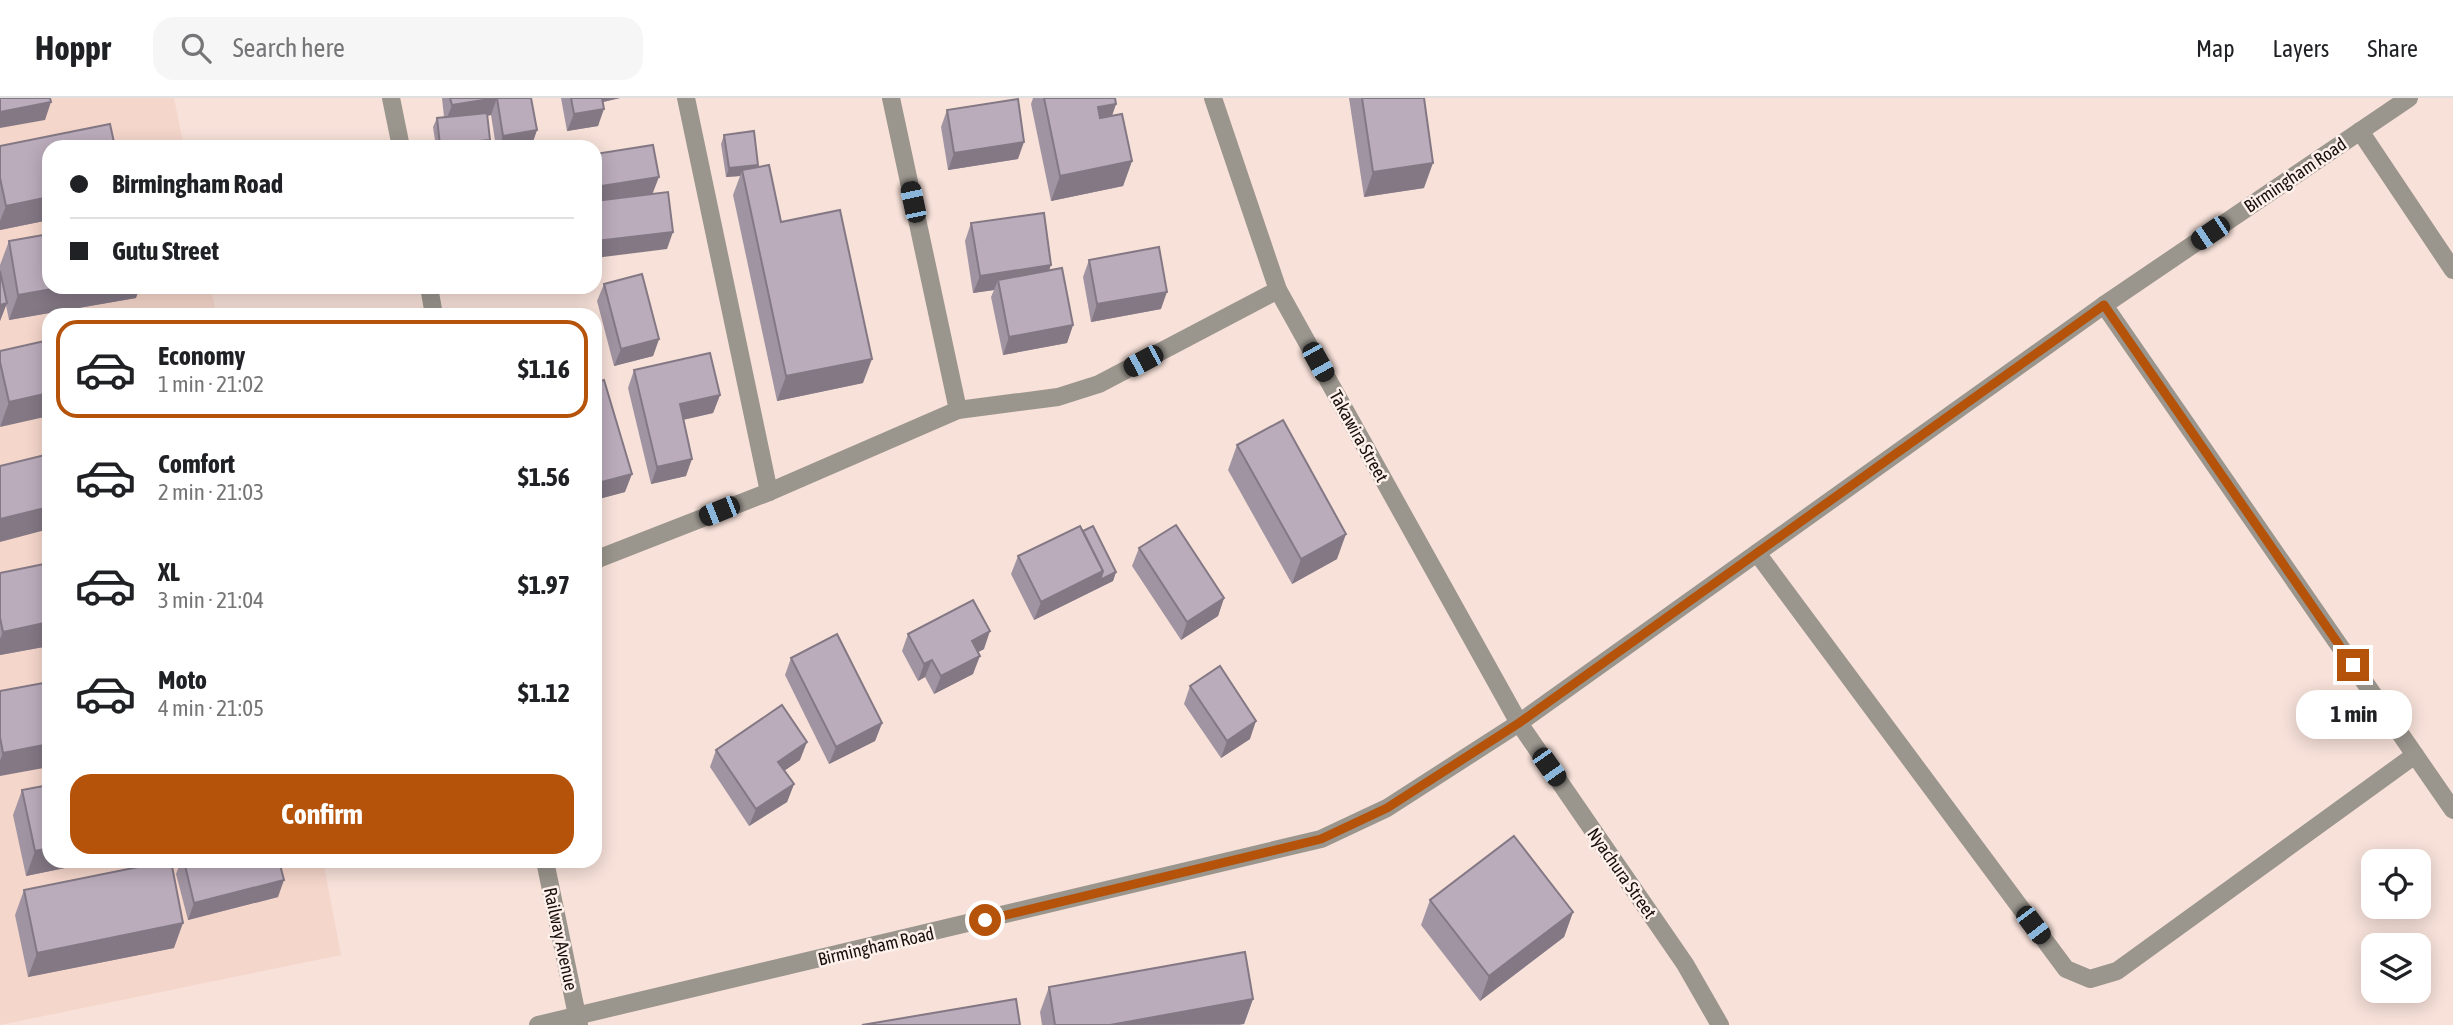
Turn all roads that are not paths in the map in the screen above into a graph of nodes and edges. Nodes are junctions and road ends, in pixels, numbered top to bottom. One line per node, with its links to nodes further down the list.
1 (391, 98): 7 (street)
2 (687, 98): 12 (street)
3 (891, 98): 11 (street)
4 (1213, 98): 9 (street, Takawira Street)
5 (2409, 98): 6 (street, Birmingham Road)
6 (2360, 131): 8 (street); 10 (street, Birmingham Road)
7 (400, 140)
8 (2453, 270)
9 (1278, 290): 11 (street); 15 (street, Takawira Street)
10 (2104, 305): 13 (street, Birmingham Road); 16 (street)
11 (958, 410): 12 (street)
12 (769, 492): 14 (street)
13 (1757, 553): 15 (street, Birmingham Road); 16 (street)
14 (602, 557)
15 (1519, 723): 19 (street, Birmingham Road); 21 (street, Nyachura Street)
16 (2415, 755): 17 (street)
17 (2453, 810)
18 (546, 868): 19 (street, Railway Avenue)
19 (578, 1021): 20 (street, Birmingham Road)
20 (538, 1025)
21 (1720, 1025)

